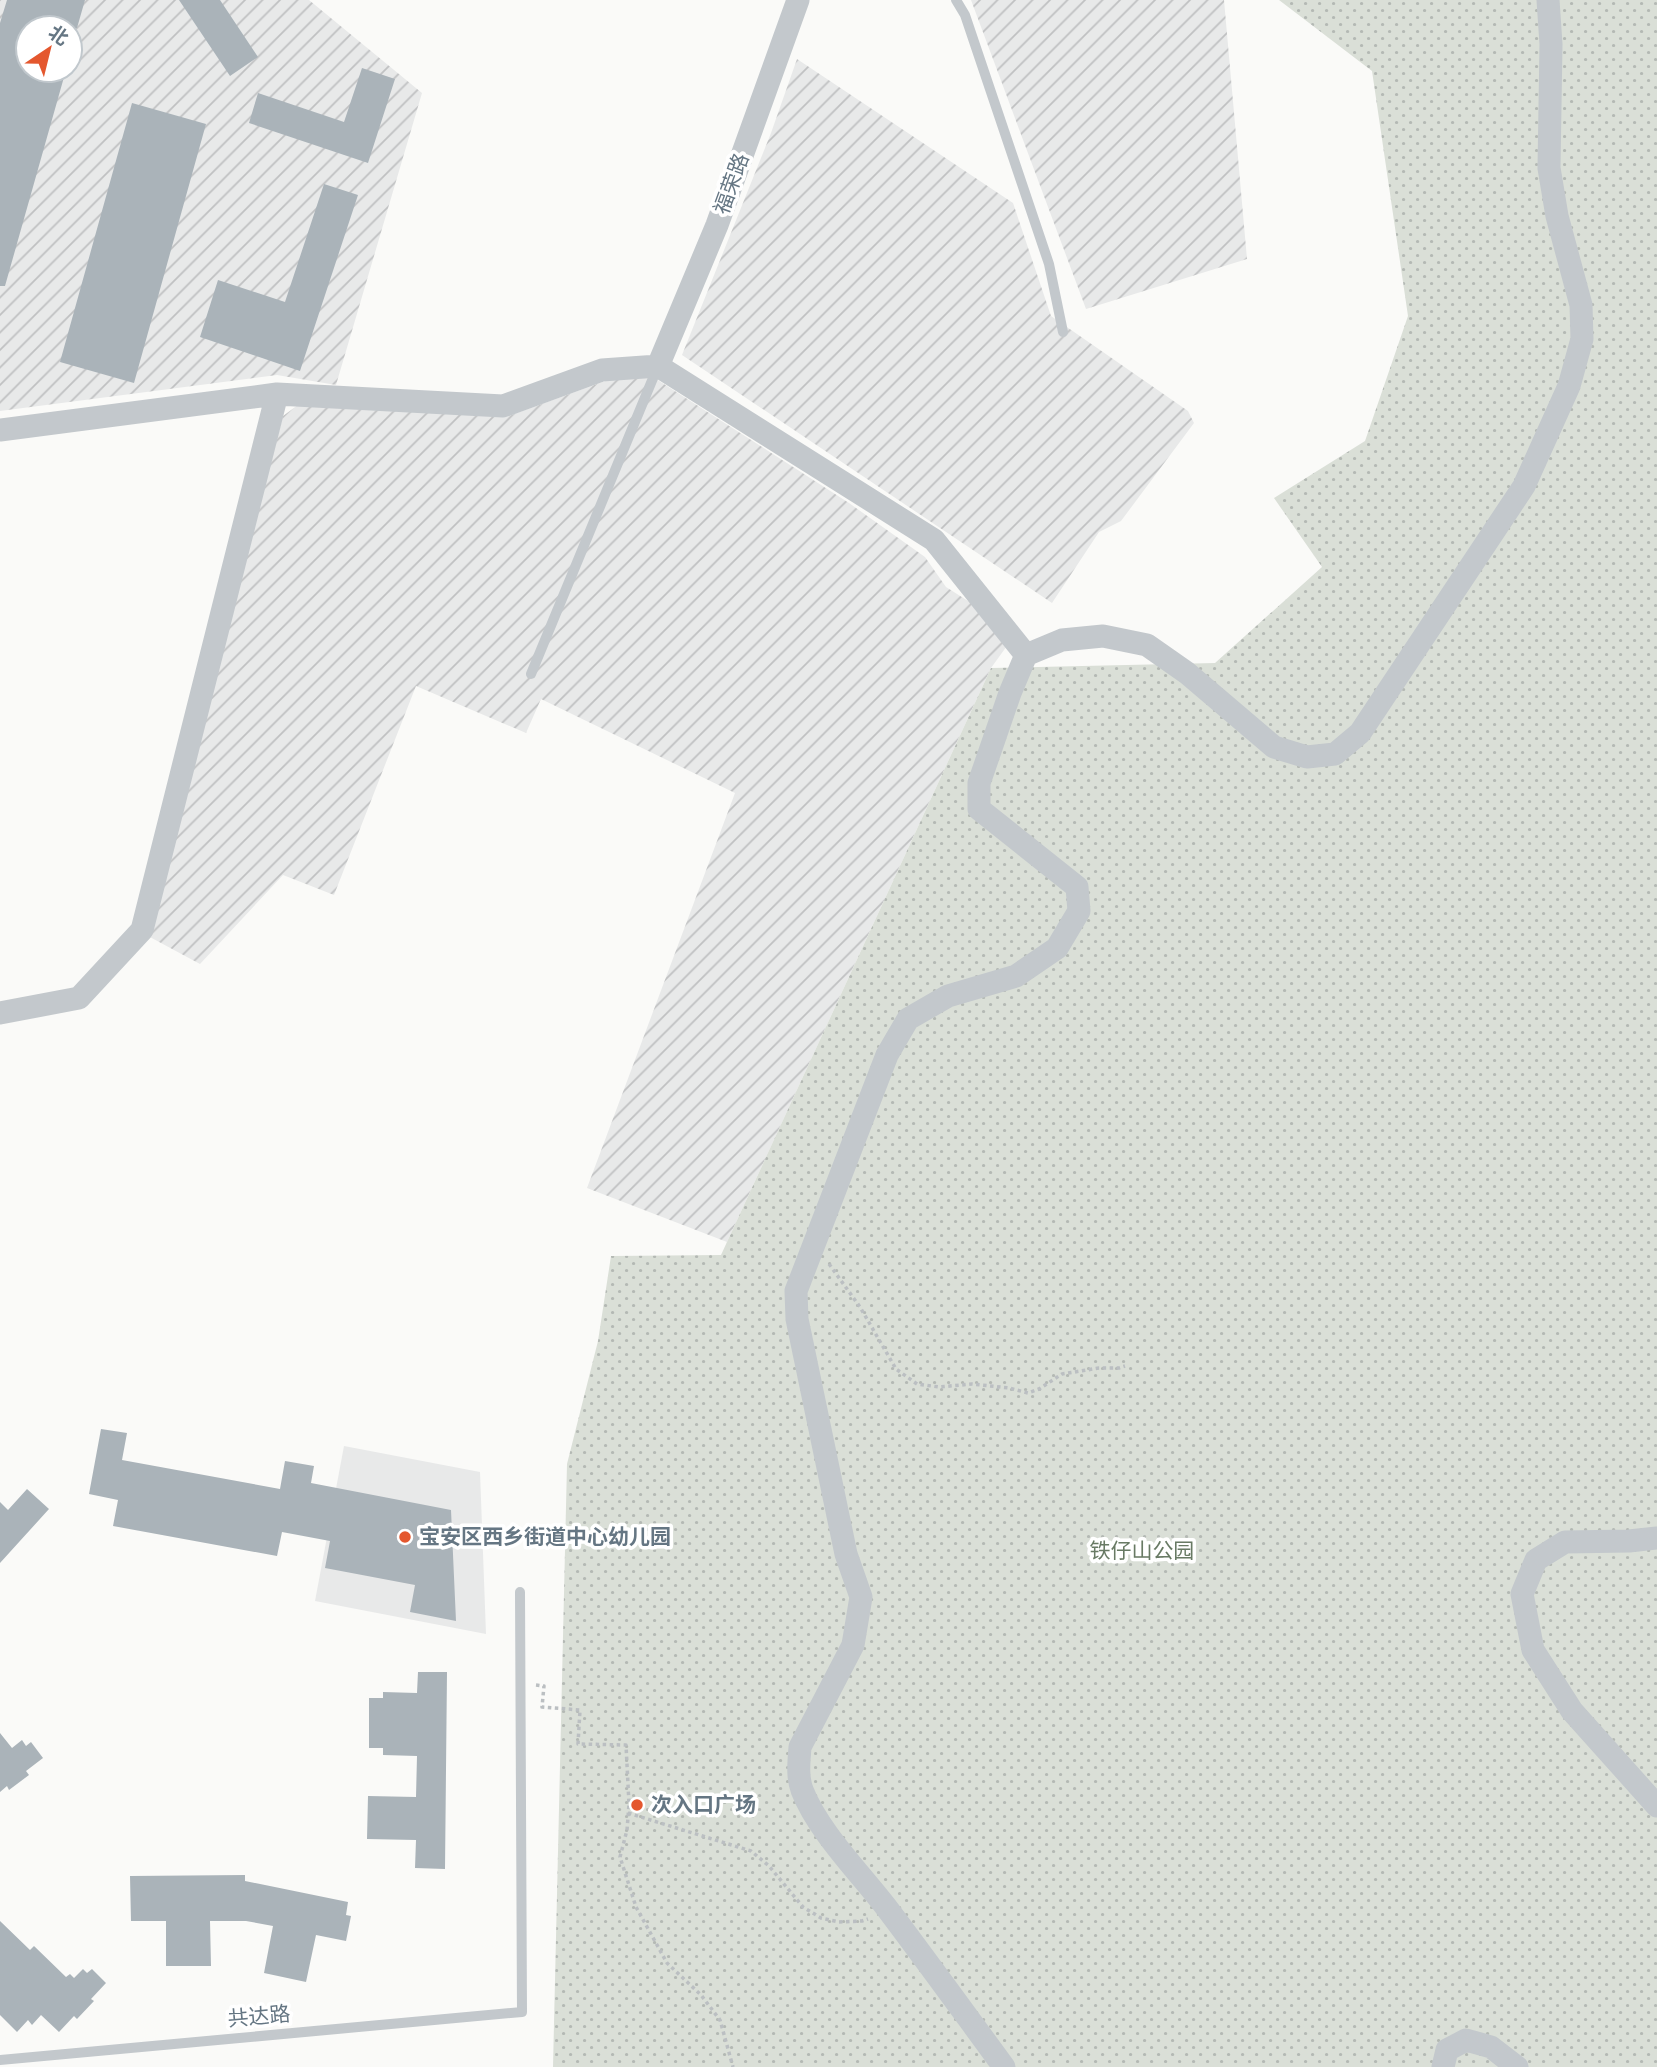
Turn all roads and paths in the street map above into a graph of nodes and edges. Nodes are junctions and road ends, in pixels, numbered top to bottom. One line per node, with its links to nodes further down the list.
1 (798, 0): 5 (street, 福荣路)
2 (956, 0): 4 (lane)
3 (1548, 0): 8 (street)
4 (1063, 332)
5 (658, 366): 6 (street); 8 (street); 9 (lane)
6 (277, 394): 7 (street); 10 (street)
7 (0, 430)
8 (1026, 655): 11 (street)
9 (531, 674)
10 (0, 1013)
11 (813, 1247): 12 (path); 18 (street)
12 (1125, 1366)
13 (1657, 1538): 16 (street)
14 (520, 1592): 15 (lane)
15 (520, 1684): 17 (path); 19 (lane, 共达路)
16 (1657, 1807)
17 (628, 1813): 18 (path); 20 (path)
18 (889, 1911): 21 (street)
19 (0, 2060)
20 (733, 2067)
21 (1004, 2067)
22 (1443, 2067): 23 (street)
23 (1517, 2067)

